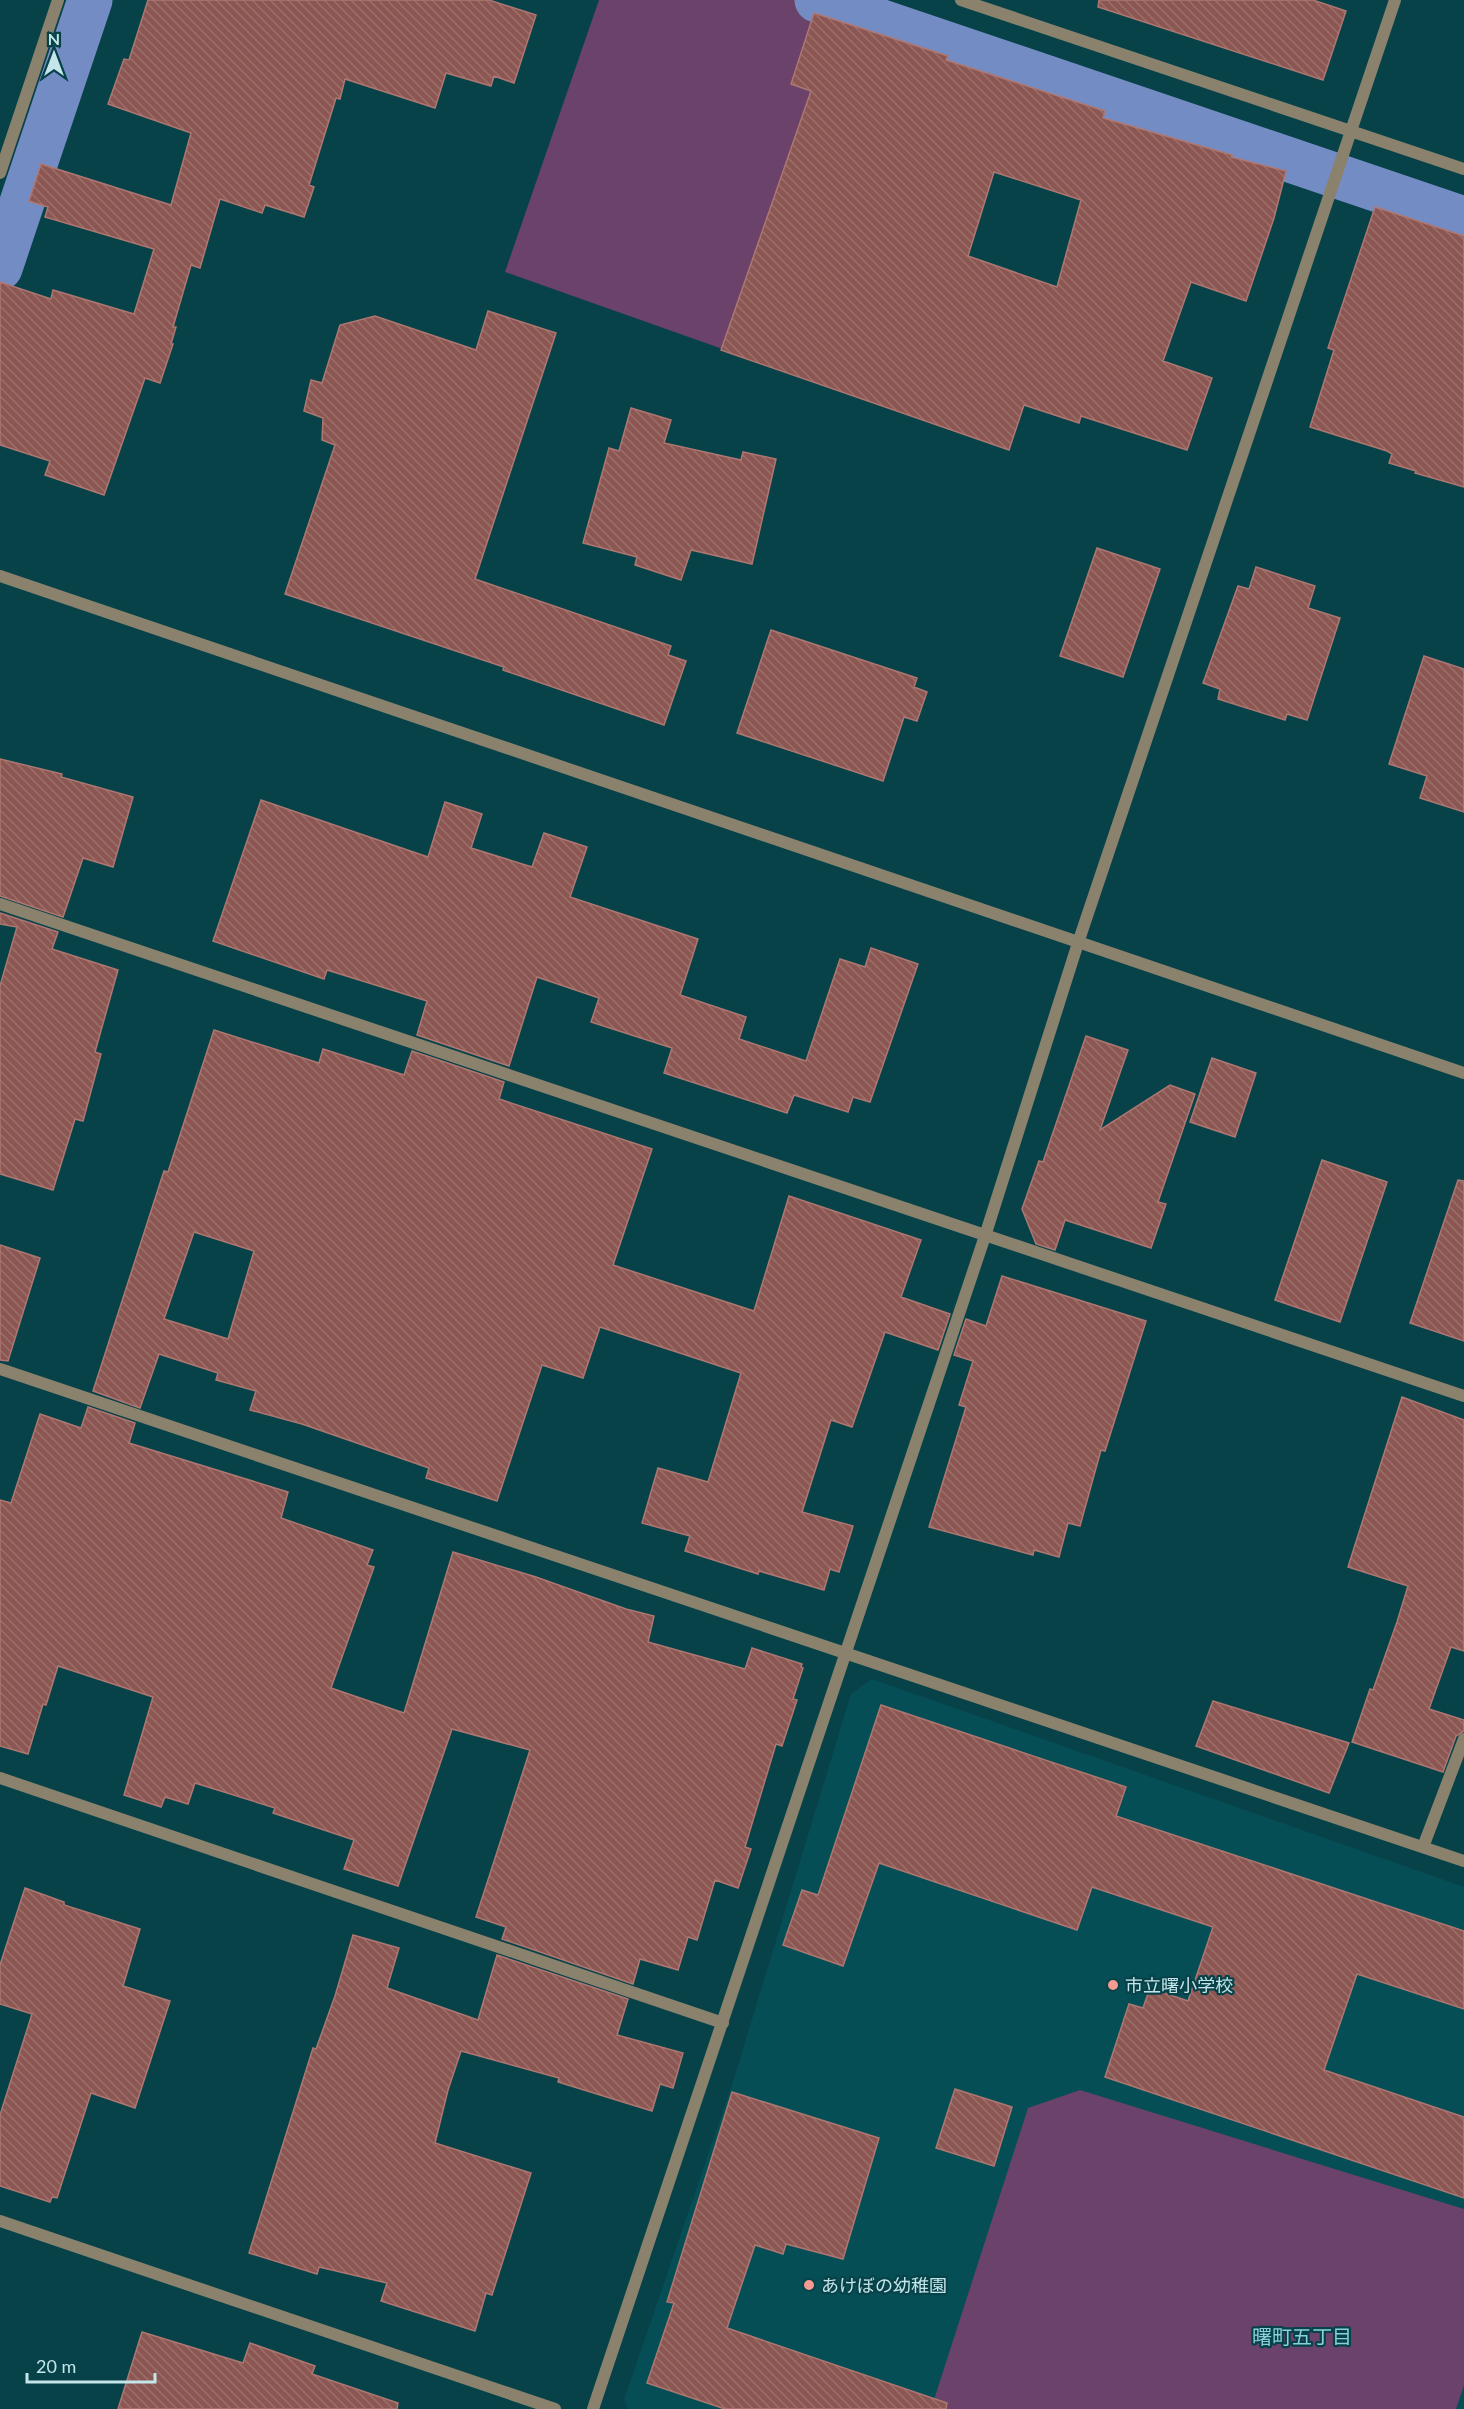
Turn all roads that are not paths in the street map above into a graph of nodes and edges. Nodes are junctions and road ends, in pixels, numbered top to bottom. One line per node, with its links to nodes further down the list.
1 (58, 0): 6 (street)
2 (961, 0): 4 (street)
3 (1395, 0): 4 (street)
4 (1351, 130): 5 (street); 9 (street)
5 (1464, 169)
6 (0, 173)
7 (0, 576): 9 (street)
8 (0, 904): 11 (street)
9 (1078, 943): 10 (street); 11 (street)
10 (1464, 1073)
11 (985, 1236): 13 (street); 14 (street)
12 (0, 1369): 14 (street)
13 (1464, 1396)
14 (846, 1653): 17 (street); 19 (street)
15 (1464, 1739): 17 (street)
16 (0, 1778): 19 (street)
17 (1423, 1847): 18 (street)
18 (1464, 1860)
19 (723, 2023): 22 (street)
20 (0, 2221): 21 (street)
21 (555, 2409)
22 (592, 2409)

